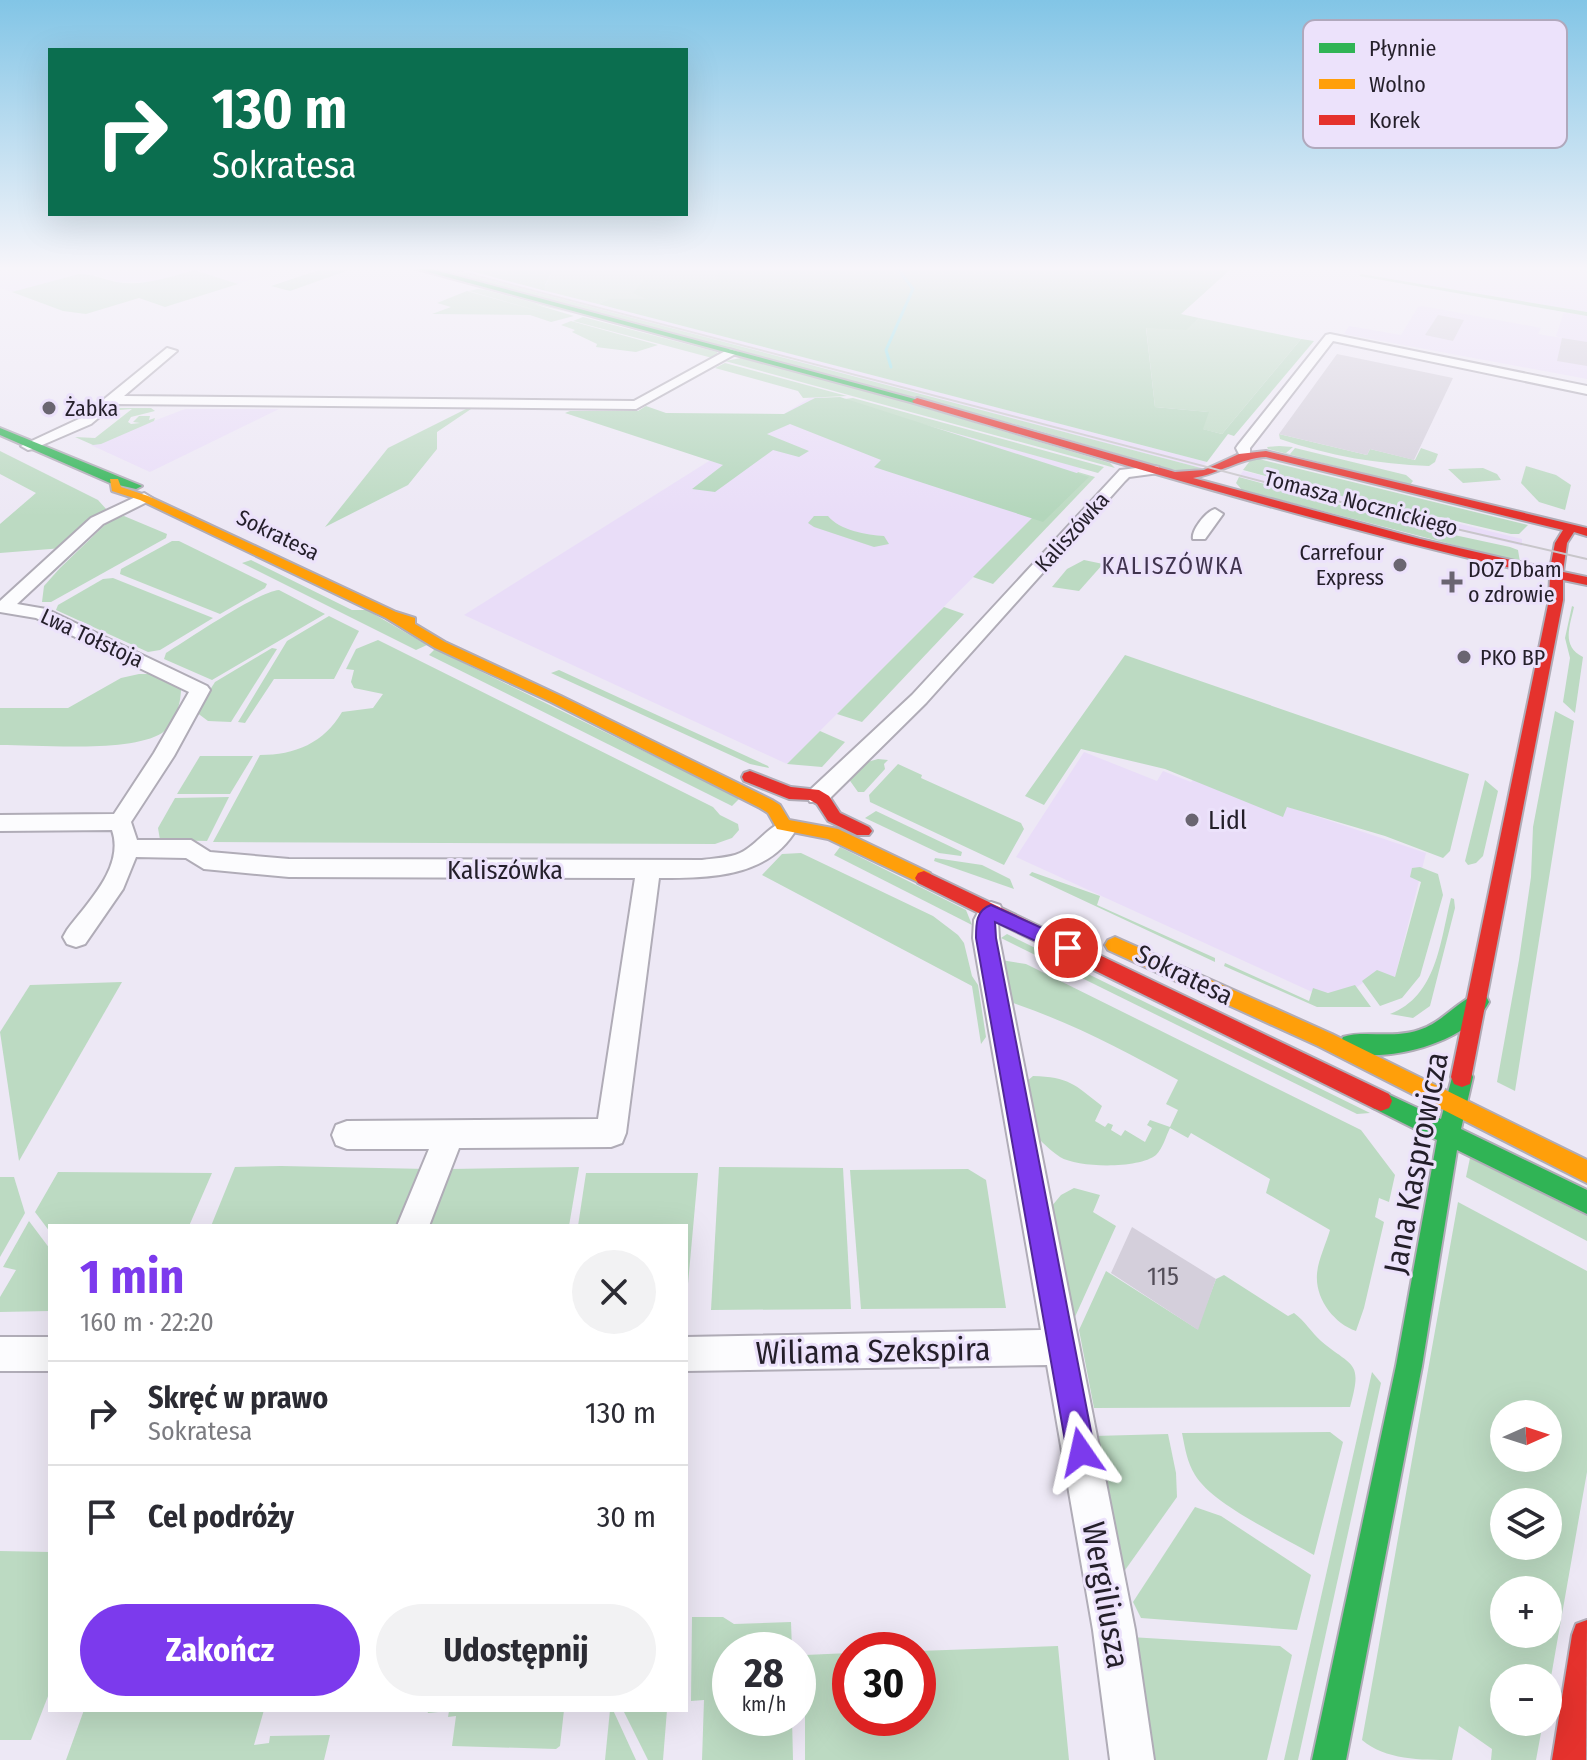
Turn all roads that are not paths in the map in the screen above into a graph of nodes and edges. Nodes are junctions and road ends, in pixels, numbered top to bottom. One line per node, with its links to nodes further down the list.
1 (171, 351): 7 (street)
2 (730, 351): 5 (street, Tomasza Nocznickiego)
3 (1319, 351): 12 (street)
4 (1401, 351): 6 (street)
5 (733, 352): 7 (street); 14 (street, Tomasza Nocznickiego)
6 (1587, 388)
7 (111, 400): 10 (street)
8 (0, 419): 10 (street, Sokratesa)
9 (0, 431): 11 (street, Sokratesa)
10 (46, 439): 11 (street); 13 (street, Sokratesa)
11 (28, 446): 13 (street, Sokratesa)
12 (1245, 453): 16 (street); 21 (street, Tomasza Nocznickiego)
13 (58, 454): 19 (street, Sokratesa)
14 (1110, 457): 15 (street, Tomasza Nocznickiego); 17 (street, Kaliszówka)
15 (1154, 470): 16 (street, Tomasza Nocznickiego); 17 (street, Kaliszówka); 18 (street, Tomasza Nocznickiego)
16 (1219, 470): 18 (street)
17 (1125, 473): 30 (street, Kaliszówka)
18 (1232, 493): 23 (street, Tomasza Nocznickiego)
19 (144, 498): 26 (street, Lwa Tołstoja); 28 (street, Sokratesa)
20 (1215, 514): 22 (street)
21 (1578, 531): 24 (street, Jana Kasprowicza)
22 (1199, 536)
23 (1467, 556): 24 (street, Tomasza Nocznickiego); 27 (street)
24 (1558, 576): 25 (street, Tomasza Nocznickiego); 27 (street, Jana Kasprowicza)
25 (1587, 581)
26 (2, 607): 32 (street, Lwa Tołstoja)
27 (1552, 620): 41 (street, Jana Kasprowicza)
28 (636, 738): 29 (street, Sokratesa); 31 (street, Sokratesa)
29 (789, 793): 30 (street, Sokratesa); 31 (street)
30 (823, 804): 34 (street); 37 (street, Sokratesa)
31 (780, 818): 34 (street, Sokratesa); 36 (street, Kaliszówka)
32 (120, 822): 33 (street); 35 (street)
33 (0, 823)
34 (814, 828): 38 (street, Sokratesa)
35 (126, 848): 36 (street, Kaliszówka); 39 (street)
36 (648, 870): 45 (street)
37 (973, 881)
38 (991, 912): 44 (street, Sokratesa); 50 (street, Wergiliusza)
39 (76, 937)
40 (1097, 937): 42 (street, Sokratesa)
41 (1479, 1002): 42 (street); 43 (street, Jana Kasprowicza)
42 (1325, 1040): 43 (street, Sokratesa)
43 (1456, 1106): 44 (street, Jana Kasprowicza); 47 (street, Sokratesa)
44 (1449, 1132): 48 (street, Sokratesa); 56 (street, Jana Kasprowicza)
45 (450, 1134): 46 (street); 49 (street)
46 (347, 1135)
47 (1587, 1172)
48 (1587, 1202)
49 (414, 1224)
50 (1061, 1347): 53 (street, Wiliama Szekspira); 55 (street, Wergiliusza)
51 (0, 1354): 52 (street)
52 (48, 1354)
53 (688, 1354)
54 (1587, 1635): 57 (street)
55 (1132, 1760)
56 (1329, 1760)
57 (1569, 1760)

